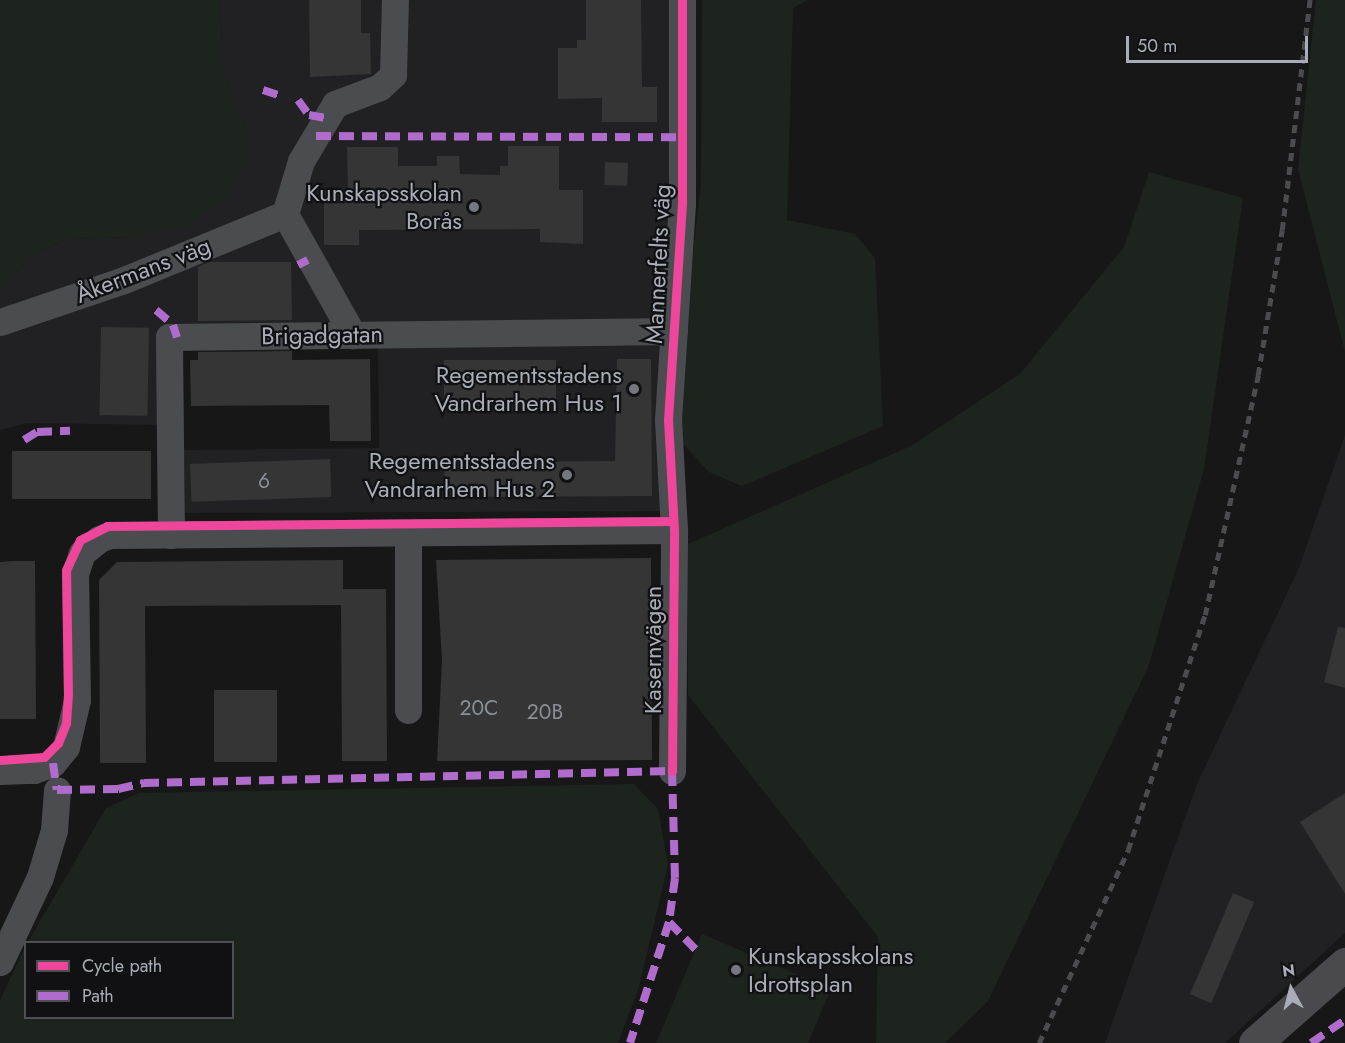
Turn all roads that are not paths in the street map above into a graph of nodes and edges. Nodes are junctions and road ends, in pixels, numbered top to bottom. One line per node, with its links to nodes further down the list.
1 (395, 0): 3 (street)
2 (682, 0): 5 (street, Mannerfelts väg)
3 (285, 214): 4 (street, Åkermans väg); 6 (street)
4 (0, 322)
5 (674, 331): 6 (street, Brigadgatan); 7 (street, Mannerfelts väg)
6 (353, 335): 9 (street, Brigadgatan)
7 (674, 530): 8 (street); 12 (street, Kasernvägen)
8 (408, 532): 9 (street); 10 (street)
9 (171, 535): 11 (street)
10 (408, 710)
11 (0, 771)
12 (672, 771)
13 (57, 790): 14 (street)
14 (0, 962)
15 (1345, 964): 16 (main road)
16 (1255, 1043)

